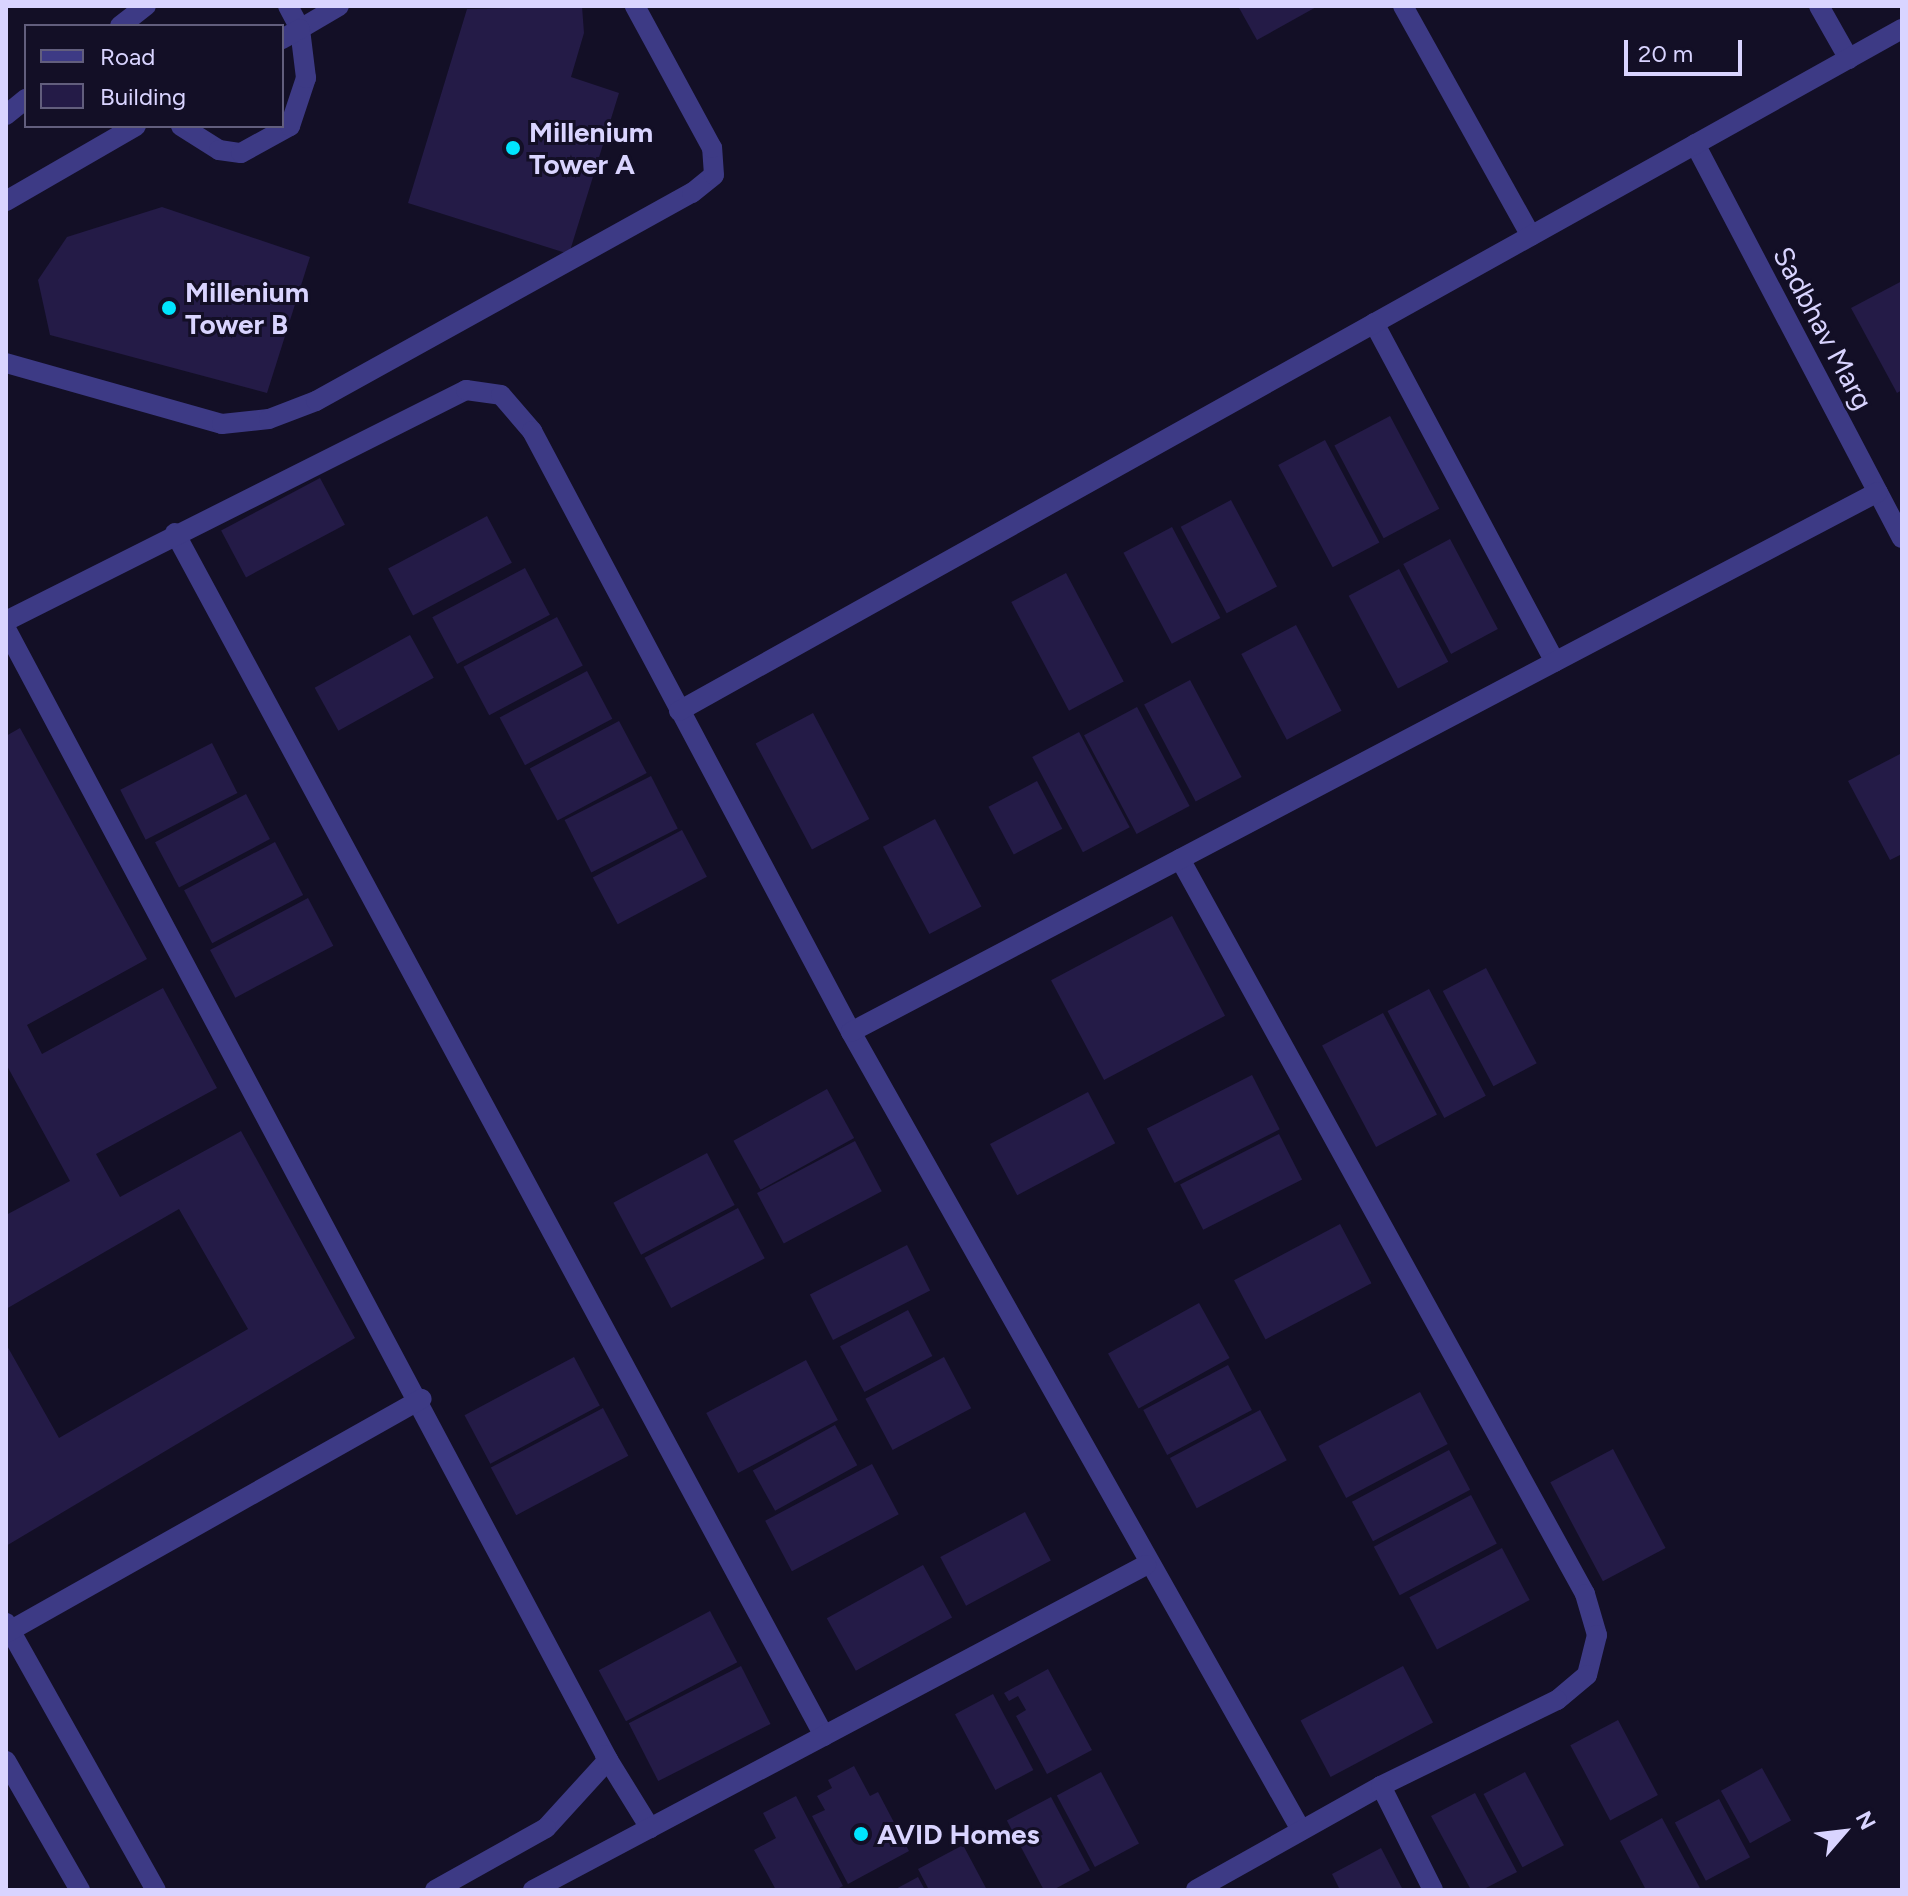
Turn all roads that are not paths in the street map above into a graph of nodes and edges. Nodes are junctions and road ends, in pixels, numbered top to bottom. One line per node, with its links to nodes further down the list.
1 (288, 6): 6 (street)
2 (339, 6): 6 (street)
3 (635, 6): 18 (street)
4 (1403, 6): 16 (street)
5 (1819, 6): 9 (street)
6 (300, 29): 8 (street); 13 (street)
7 (1902, 29): 9 (street)
8 (284, 38)
9 (1849, 59): 14 (street)
10 (24, 101): 11 (street)
11 (6, 115)
12 (133, 128): 15 (street)
13 (184, 128)
14 (1695, 144): 16 (street); 19 (street, Sadbhav Marg)
15 (6, 201)
16 (1531, 236): 17 (street)
17 (1374, 323): 24 (street); 25 (street)
18 (6, 363)
19 (1878, 492): 21 (street, Sadbhav Marg); 24 (street)
20 (175, 533): 22 (street); 25 (street); 31 (street)
21 (1902, 538)
22 (6, 621)
23 (6, 629): 28 (street)
24 (1555, 662): 26 (street)
25 (679, 711): 27 (street)
26 (1180, 859): 27 (street); 34 (street)
27 (851, 1032): 29 (street)
28 (422, 1399): 30 (street); 32 (street)
29 (1146, 1565): 31 (street); 36 (street)
30 (7, 1629): 38 (street)
31 (824, 1736): 35 (street)
32 (605, 1755): 35 (street); 39 (street)
33 (6, 1761): 37 (street)
34 (1381, 1786): 36 (street); 42 (street)
35 (650, 1828): 40 (street)
36 (1301, 1830): 41 (street)
37 (80, 1890)
38 (156, 1890)
39 (435, 1890)
40 (533, 1890)
41 (1196, 1890)
42 (1433, 1890)

